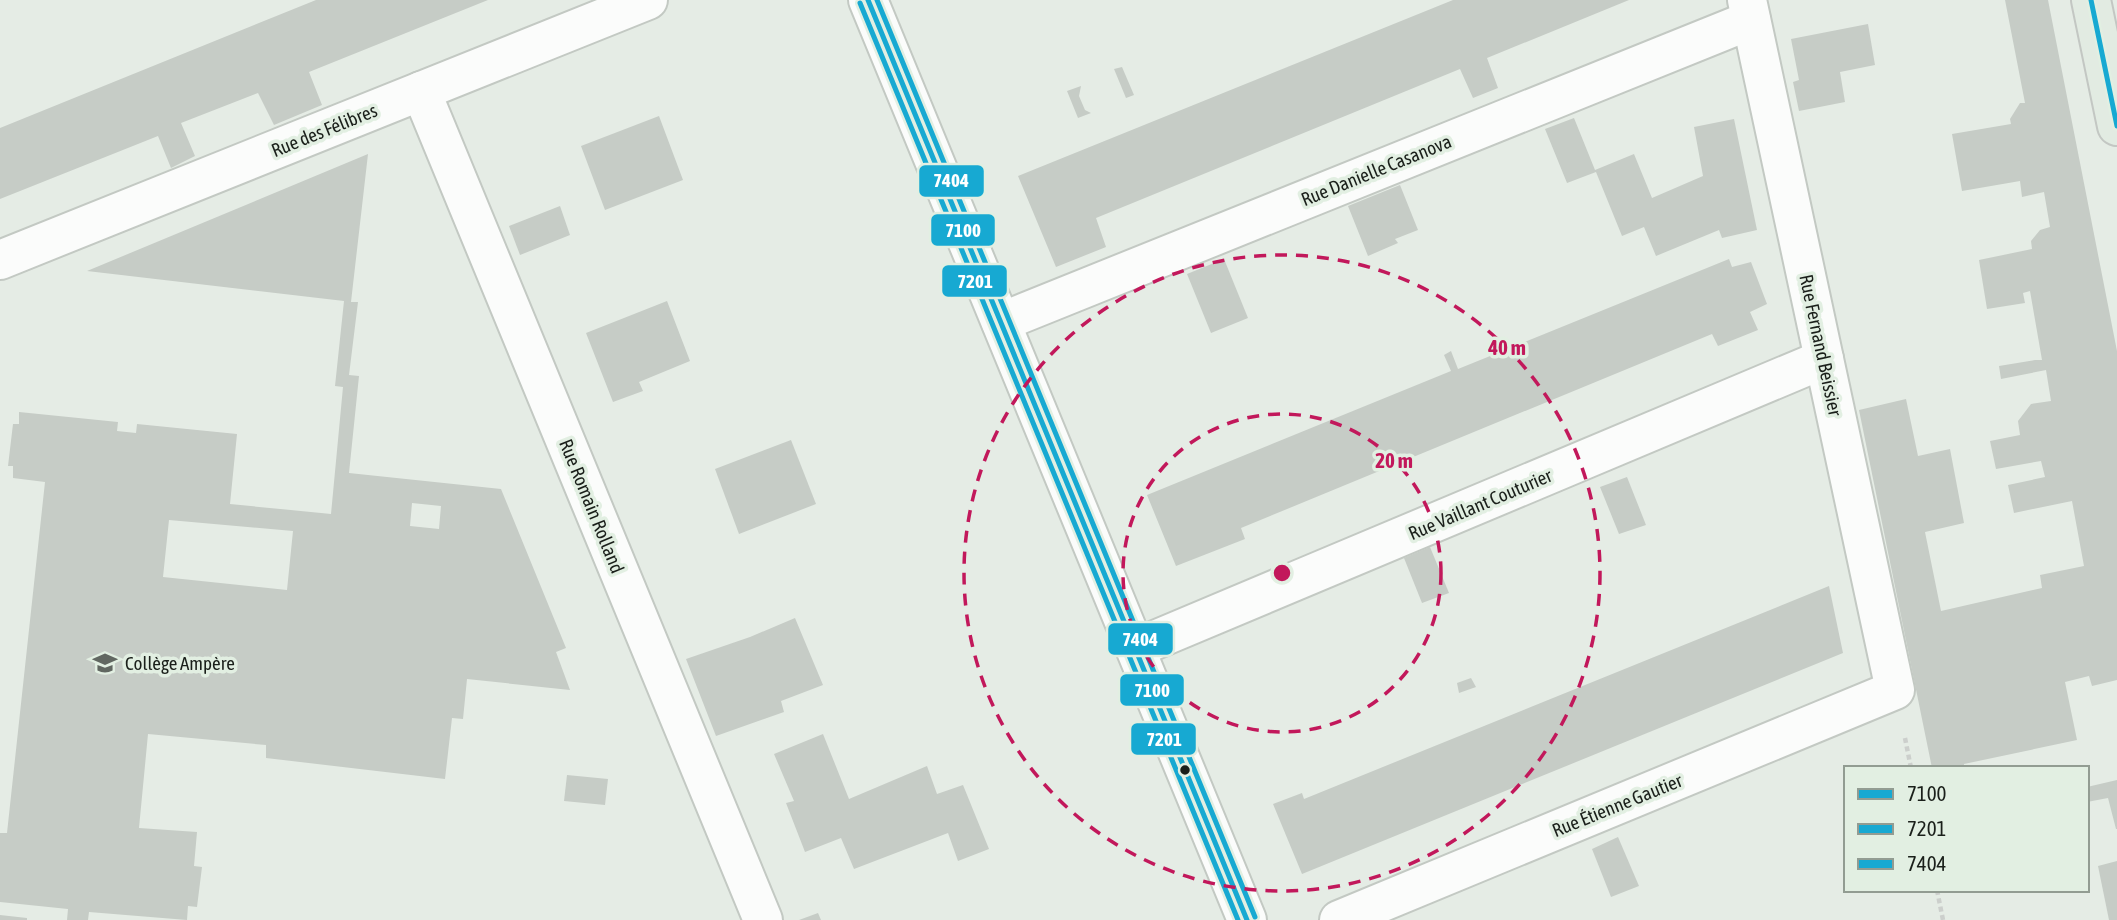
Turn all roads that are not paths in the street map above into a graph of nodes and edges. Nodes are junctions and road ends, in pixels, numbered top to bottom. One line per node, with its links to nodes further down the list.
1 (648, 0): 5 (street, Rue des Félibres)
2 (868, 0): 8 (street)
3 (2091, 0): 6 (main road)
4 (1749, 10): 8 (street, Rue Danielle Casanova); 9 (street, Rue Fernand Beissier)
5 (421, 91): 7 (street, Rue des Félibres); 12 (street, Rue Romain Rolland)
6 (2117, 125)
7 (0, 260)
8 (1001, 321): 10 (street)
9 (1825, 359): 10 (street, Rue Vaillant Couturier); 11 (street, Rue Fernand Beissier)
10 (1136, 648): 13 (street)
11 (1895, 690): 14 (street, Rue Étienne Gautier)
12 (763, 920)
13 (1247, 920)
14 (1339, 920)

